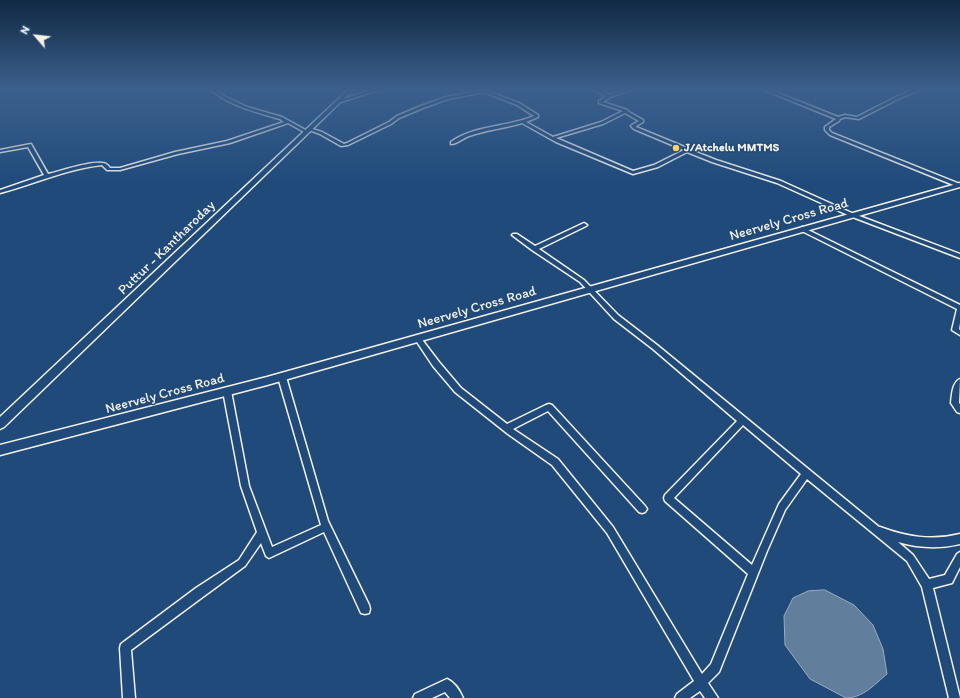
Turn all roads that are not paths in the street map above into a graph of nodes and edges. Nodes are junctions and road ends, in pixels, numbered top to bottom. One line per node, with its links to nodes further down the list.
1 (287, 122): 9 (street); 14 (street)
2 (317, 122): 9 (main road, Puttur - Kantharoday)
3 (392, 122): 9 (street)
4 (520, 122): 11 (street)
5 (523, 122): 10 (street)
6 (605, 122): 10 (street)
7 (639, 122): 12 (street)
8 (836, 122): 15 (street)
9 (308, 130): 32 (main road, Puttur - Kantharoday)
10 (553, 138): 12 (street)
11 (453, 144)
12 (689, 149): 17 (street)
13 (0, 150): 14 (street)
14 (48, 176): 16 (street)
15 (959, 185): 17 (street, Neervely Cross Road)
16 (0, 192)
17 (852, 215): 19 (street, Neervely Cross Road); 22 (street)
18 (584, 225): 21 (street)
19 (802, 229): 23 (street, Neervely Cross Road); 24 (street)
20 (515, 235): 21 (street)
21 (534, 249): 23 (street)
22 (960, 256)
23 (591, 290): 26 (street, Neervely Cross Road); 31 (street)
24 (960, 308): 25 (street)
25 (958, 333)
26 (418, 339): 27 (street, Neervely Cross Road); 33 (street)
27 (282, 377): 29 (street, Neervely Cross Road); 37 (street)
28 (960, 382): 30 (street)
29 (227, 391): 34 (street, Neervely Cross Road); 39 (street)
30 (960, 410)
31 (743, 420): 35 (street); 42 (street)
32 (0, 424)
33 (507, 428): 36 (street); 45 (street)
34 (0, 450)
35 (806, 473): 38 (street); 42 (street)
36 (642, 509)
37 (326, 527): 39 (street); 44 (street)
38 (871, 527): 40 (street); 43 (street)
39 (262, 533): 46 (street)
40 (960, 539)
41 (960, 557): 43 (street)
42 (754, 573): 45 (street)
43 (927, 584): 51 (street)
44 (365, 609)
45 (701, 683): 49 (street); 50 (street)
46 (129, 698)
47 (419, 698): 48 (street)
48 (456, 698)
49 (682, 698)
50 (712, 698)
51 (955, 698)

